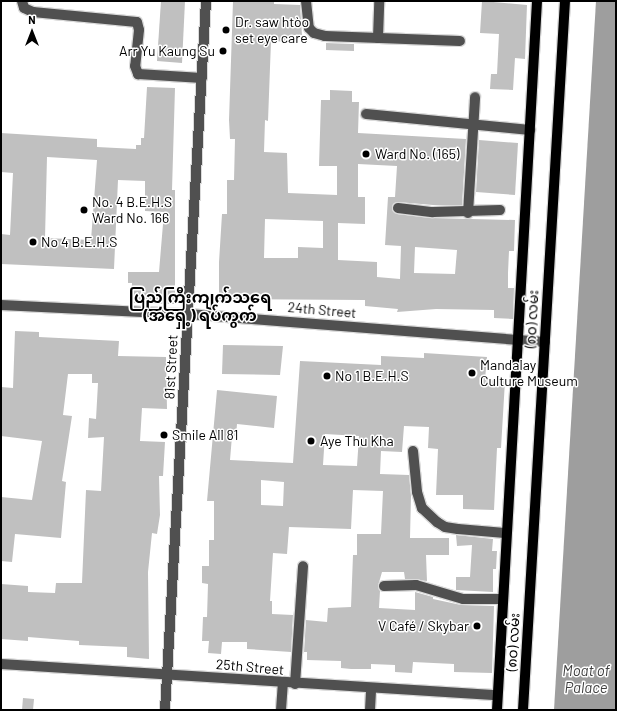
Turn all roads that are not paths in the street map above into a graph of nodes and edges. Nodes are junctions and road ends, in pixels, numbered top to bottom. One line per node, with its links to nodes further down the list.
1 (22, 1): 9 (street)
2 (206, 1): 9 (street, 81st Street)
3 (306, 1): 7 (street)
4 (379, 1): 7 (street)
5 (537, 1): 13 (main road, (၈၀) လမ်း)
6 (565, 1): 20 (main road, (၈၀) လမ်း)
7 (378, 38): 8 (street)
8 (460, 41)
9 (202, 78): 18 (street, 81st Street)
10 (475, 98): 12 (street)
11 (366, 114): 12 (street)
12 (473, 124): 13 (street); 16 (street)
13 (530, 130): 19 (main road, (၈၀) လမ်း)
14 (398, 208): 16 (street)
15 (500, 210): 16 (street)
16 (468, 213)
17 (1, 305): 18 (street, 24th Street)
18 (188, 314): 19 (street, 24th Street); 27 (street, 81st Street)
19 (517, 340): 20 (street, 24th Street); 22 (main road, (၈၀) လမ်း)
20 (544, 342): 36 (main road, (၈၀) လမ်း)
21 (413, 451): 22 (street)
22 (505, 533): 25 (main road, (၈၀) လမ်း)
23 (303, 566): 29 (street)
24 (384, 586): 25 (street)
25 (502, 600): 31 (main road, (၈၀) လမ်း)
26 (1, 664): 27 (street, 25th Street)
27 (167, 674): 28 (street, 25th Street); 32 (street, 81st Street)
28 (284, 683): 29 (street, 25th Street); 33 (street)
29 (295, 684): 30 (street, 25th Street)
30 (371, 688): 31 (street, 25th Street); 34 (street)
31 (497, 695): 35 (main road, (၈၀) လမ်း)
32 (165, 710)
33 (281, 710)
34 (370, 710)
35 (496, 710)
36 (523, 710)

